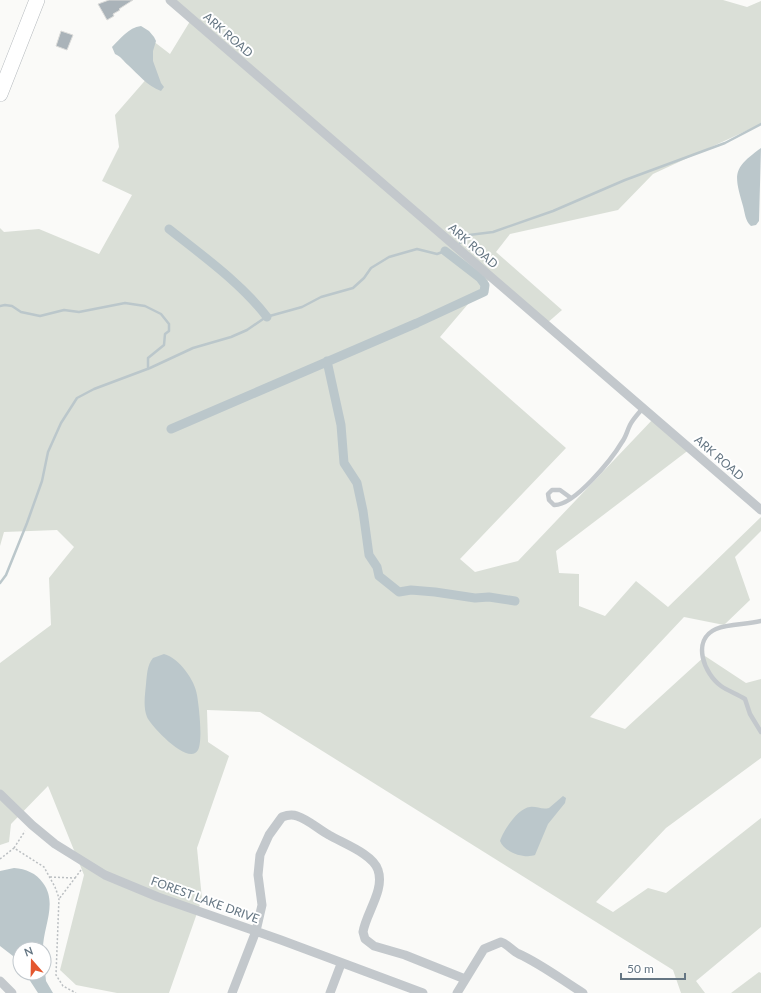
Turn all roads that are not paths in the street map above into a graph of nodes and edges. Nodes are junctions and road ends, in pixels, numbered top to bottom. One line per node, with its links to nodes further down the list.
1 (37, 0): 3 (main road)
2 (170, 0): 4 (street, ARK ROAD)
3 (0, 94)
4 (643, 408): 5 (lane); 6 (street, ARK ROAD)
5 (571, 498): 5 (lane)
6 (761, 510)
7 (761, 621): 8 (lane)
8 (761, 732)
9 (0, 794): 10 (street, FOREST LAKE DRIVE)
10 (256, 931): 11 (street, FOREST LAKE DRIVE); 12 (street); 15 (street)
11 (341, 964): 16 (street); 17 (street, FOREST LAKE DRIVE)
12 (465, 979): 18 (street); 19 (street)
13 (0, 981): 14 (street)
14 (12, 993)
15 (232, 993)
16 (330, 993)
17 (423, 993)
18 (457, 993)
19 (583, 993)

